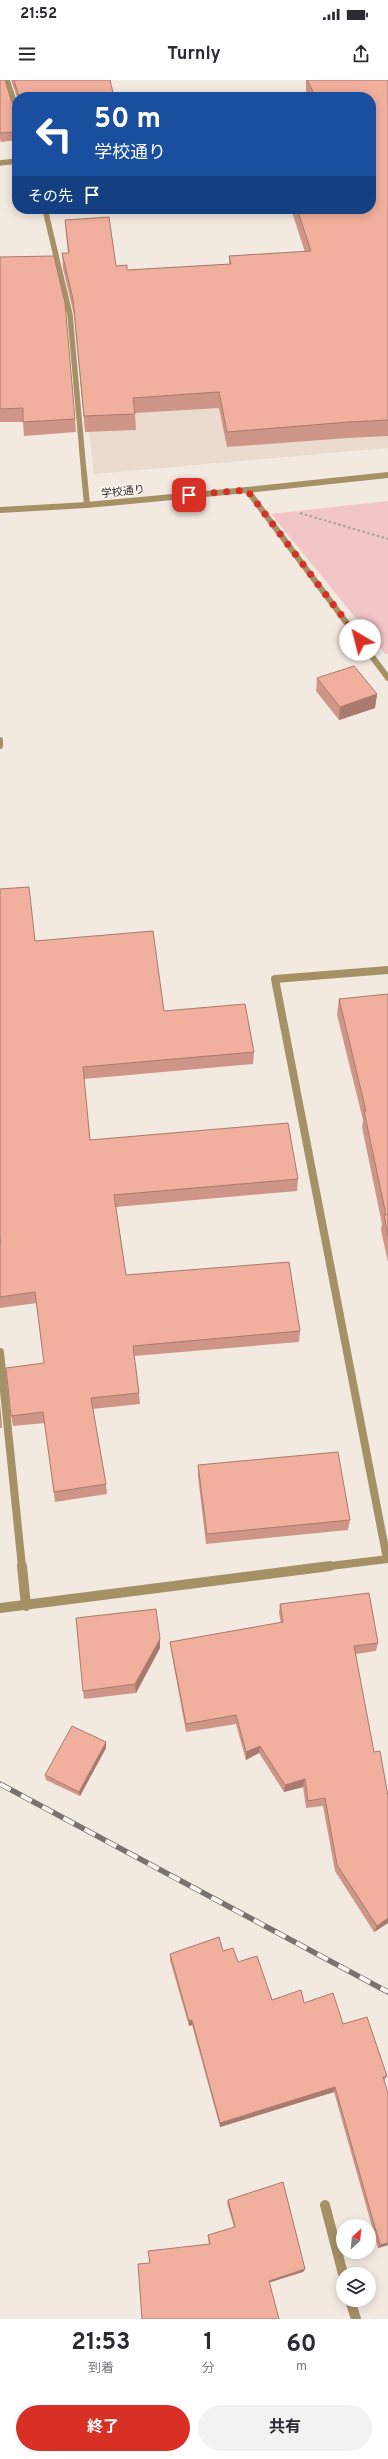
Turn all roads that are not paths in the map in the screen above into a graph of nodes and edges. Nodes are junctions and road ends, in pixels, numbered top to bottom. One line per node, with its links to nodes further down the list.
1 (7, 80): 2 (street)
2 (12, 95)
3 (12, 161): 4 (street)
4 (0, 162)
5 (46, 214): 8 (street)
6 (388, 475): 7 (street, 学校通り)
7 (247, 490): 8 (street, 学校通り); 10 (street)
8 (87, 505): 9 (street, 学校通り)
9 (0, 510)
10 (388, 678)
11 (0, 740): 12 (street)
12 (0, 746)
13 (388, 970): 15 (street)
14 (0, 1352): 16 (street)
15 (388, 1559): 16 (street)
16 (26, 1606): 17 (street)
17 (0, 1608)
18 (325, 2205): 19 (street)
19 (341, 2267)
20 (352, 2307): 21 (street)
21 (356, 2319)

